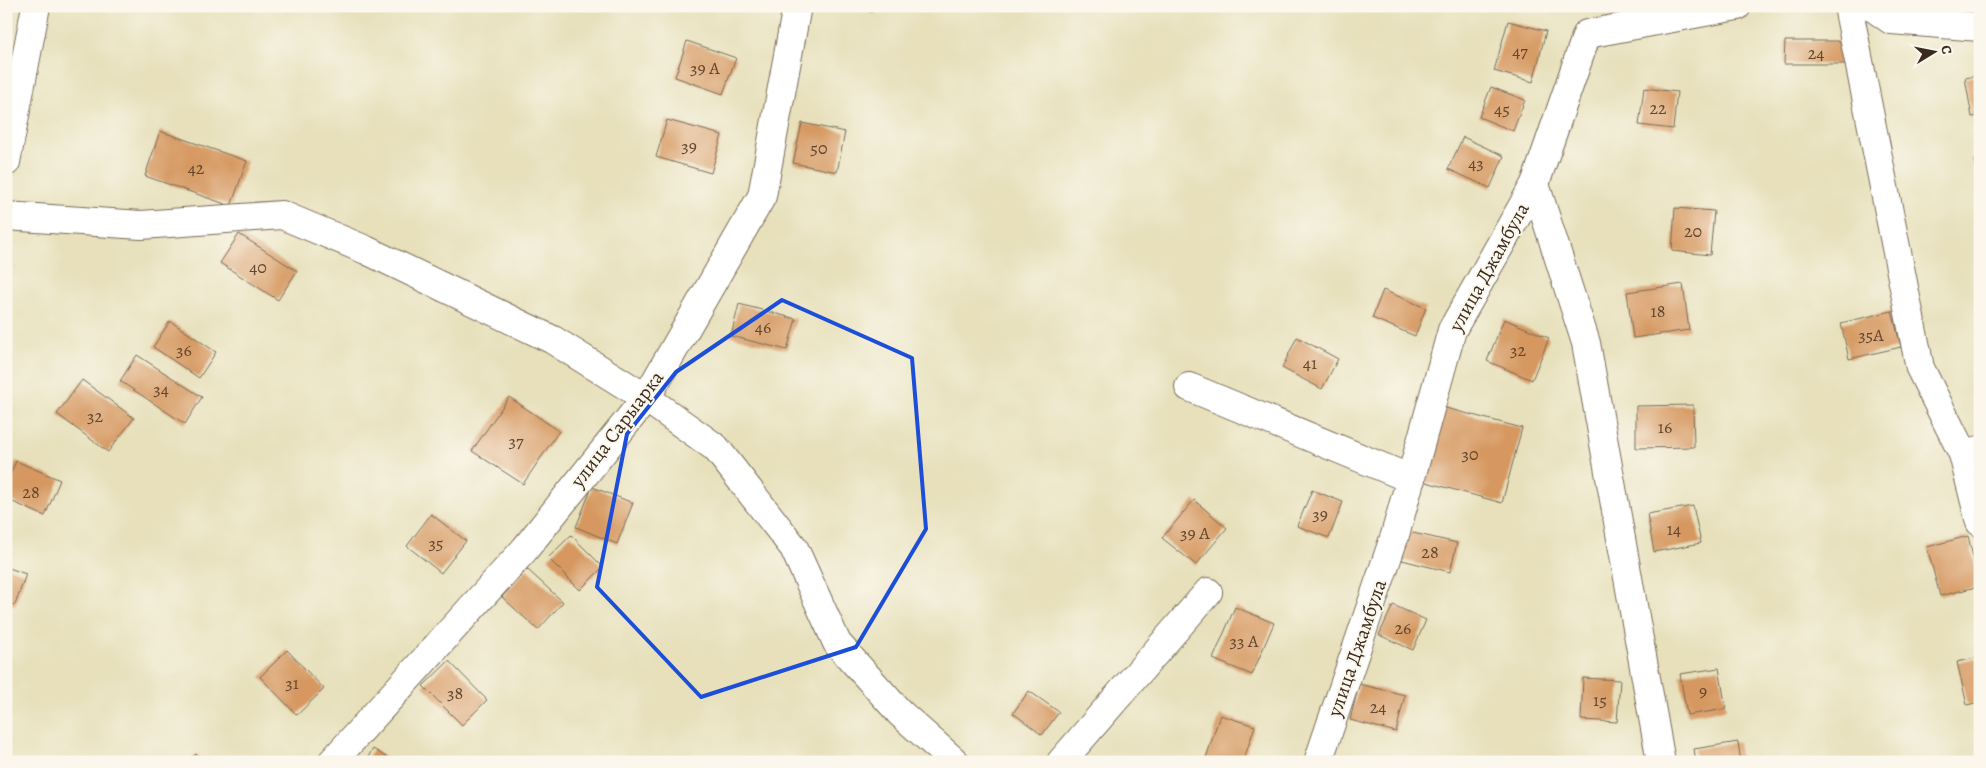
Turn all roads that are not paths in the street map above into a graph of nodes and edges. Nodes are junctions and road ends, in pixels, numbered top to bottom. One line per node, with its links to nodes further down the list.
1 (36, 6): 7 (street)
2 (797, 6): 11 (street, улица Сарыарка)
3 (1737, 6): 8 (street, улица Джамбула)
4 (1848, 6): 12 (street)
5 (1871, 6): 6 (street)
6 (1980, 27)
7 (6, 162)
8 (1535, 184): 13 (street, улица Джамбула); 20 (street)
9 (6, 216): 11 (street)
10 (1189, 387): 13 (street)
11 (646, 398): 16 (street, улица Сарыарка); 17 (street)
12 (1971, 452): 14 (street)
13 (1411, 479): 19 (street, улица Джамбула)
14 (1980, 522)
15 (1208, 592): 18 (street)
16 (332, 762)
17 (955, 762)
18 (1060, 762)
19 (1318, 762)
20 (1661, 762)

